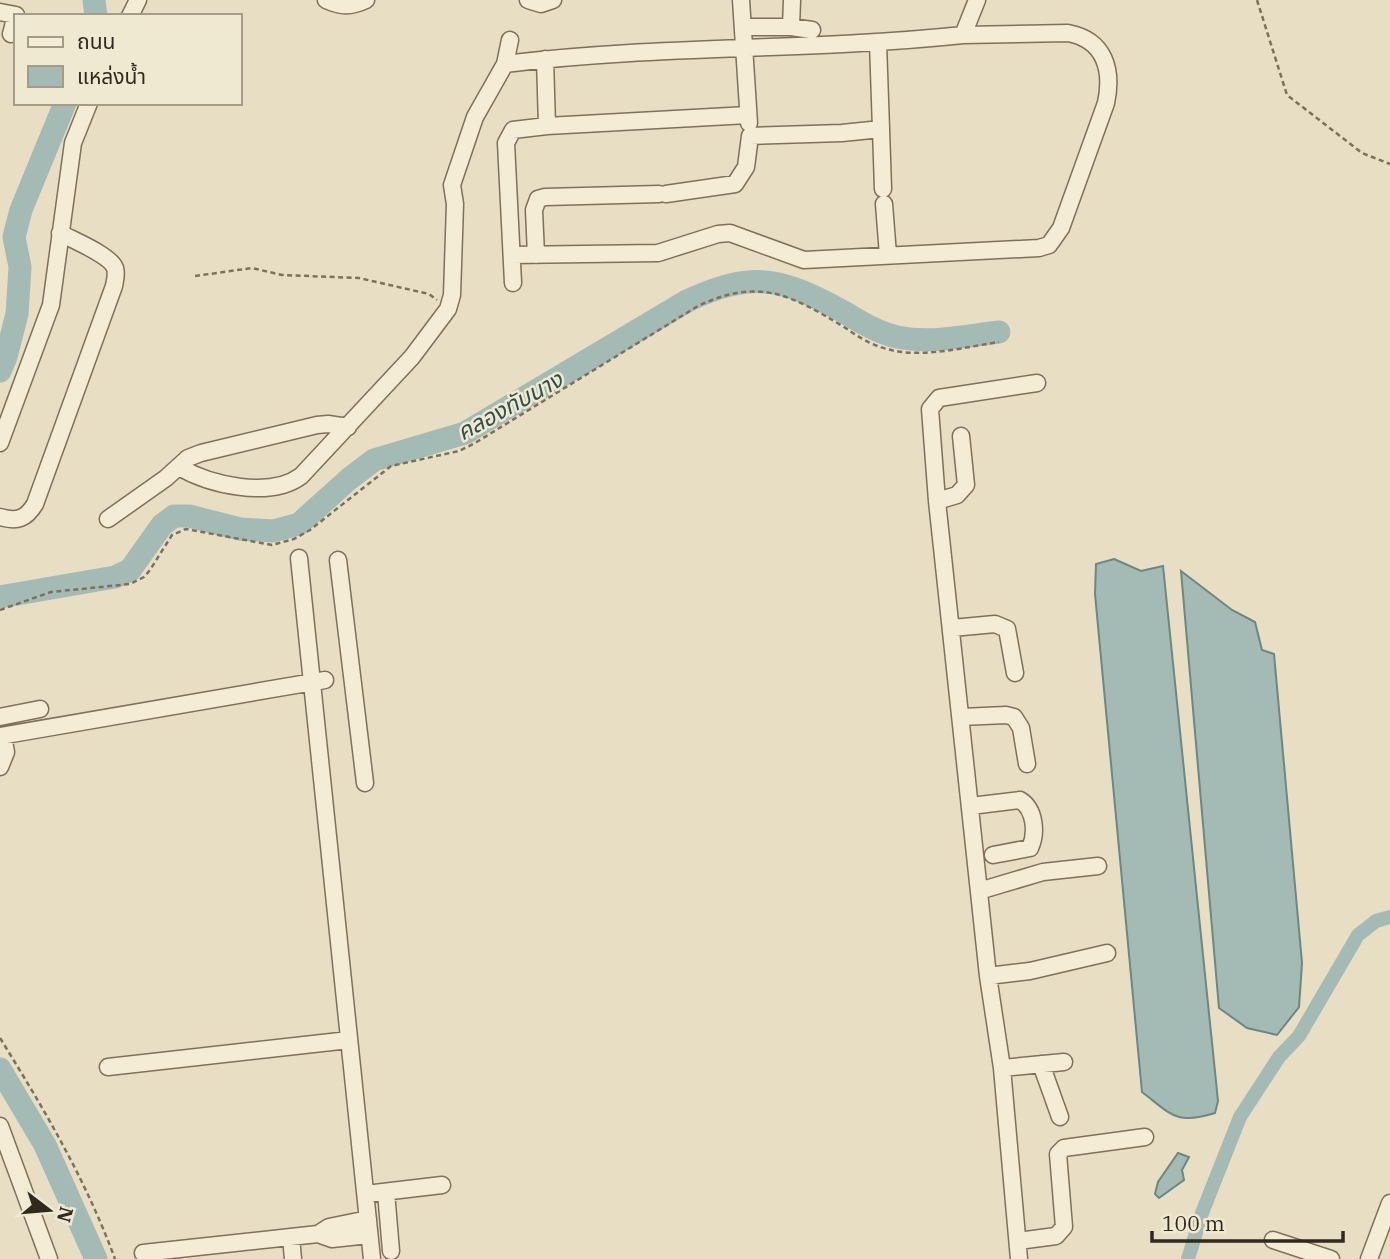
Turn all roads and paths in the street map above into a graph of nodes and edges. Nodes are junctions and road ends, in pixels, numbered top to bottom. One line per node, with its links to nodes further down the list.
1 (327, 0): 2 (street)
2 (366, 0)
3 (528, 0): 4 (street)
4 (553, 0)
5 (741, 0): 10 (street)
6 (792, 0): 11 (street)
7 (977, 0): 14 (street)
8 (1257, 0): 25 (path)
9 (14, 23): 13 (street)
10 (743, 27): 11 (street); 17 (street)
11 (791, 27): 12 (street)
12 (811, 30)
13 (11, 34)
14 (963, 35): 16 (street); 27 (street)
15 (510, 40): 19 (street)
16 (878, 43): 17 (street); 23 (street)
17 (743, 48): 18 (street); 21 (street)
18 (545, 59): 19 (street); 22 (street)
19 (505, 64): 32 (street)
20 (88, 105): 26 (street)
21 (748, 114): 22 (street); 24 (street)
22 (547, 126): 28 (street)
23 (881, 129): 24 (street); 27 (street)
24 (750, 136): 29 (street)
25 (1390, 164)
26 (60, 233): 37 (street); 40 (street)
27 (888, 254): 29 (street)
28 (512, 255): 29 (street); 31 (street)
29 (536, 255)
30 (195, 276): 32 (path)
31 (513, 284)
32 (448, 309): 35 (street)
33 (999, 342): 44 (path)
34 (1037, 383): 39 (street)
35 (348, 427): 38 (street); 38 (street)
36 (961, 436): 39 (street)
37 (0, 443)
38 (179, 467): 41 (street)
39 (937, 501): 45 (street)
40 (0, 517)
41 (108, 519)
42 (299, 558): 48 (street)
43 (338, 560): 47 (street)
44 (0, 610)
45 (951, 628): 46 (street); 51 (street)
46 (1015, 673)
47 (351, 677): 48 (street); 55 (street)
48 (323, 680): 52 (street); 63 (street)
49 (40, 709): 50 (street)
50 (0, 717)
51 (961, 717): 53 (street); 56 (street)
52 (1, 736): 54 (street)
53 (1027, 764)
54 (0, 767)
55 (365, 783)
56 (971, 806): 57 (street); 59 (street)
57 (993, 855)
58 (1098, 866): 59 (street)
59 (979, 891): 61 (street)
60 (1107, 953): 61 (street)
61 (988, 976): 67 (street)
62 (0, 1038): 83 (path)
63 (349, 1040): 66 (street); 73 (street)
64 (1064, 1062): 65 (street)
65 (1041, 1064): 67 (street); 68 (street)
66 (108, 1067)
67 (1002, 1068): 78 (street)
68 (1060, 1117)
69 (0, 1126): 82 (street)
70 (1145, 1137): 78 (street)
71 (442, 1185): 72 (street)
72 (386, 1192): 73 (street); 79 (street)
73 (366, 1195): 75 (street)
74 (1390, 1203): 88 (street)
75 (369, 1227): 76 (street); 85 (street)
76 (291, 1237): 80 (street); 84 (street)
77 (1273, 1240): 87 (street)
78 (1018, 1241): 86 (street)
79 (391, 1251)
80 (218, 1252): 81 (street)
81 (143, 1253)
82 (49, 1259)
83 (115, 1259)
84 (293, 1259)
85 (372, 1259)
86 (1019, 1259)
87 (1331, 1259)
88 (1369, 1259)

